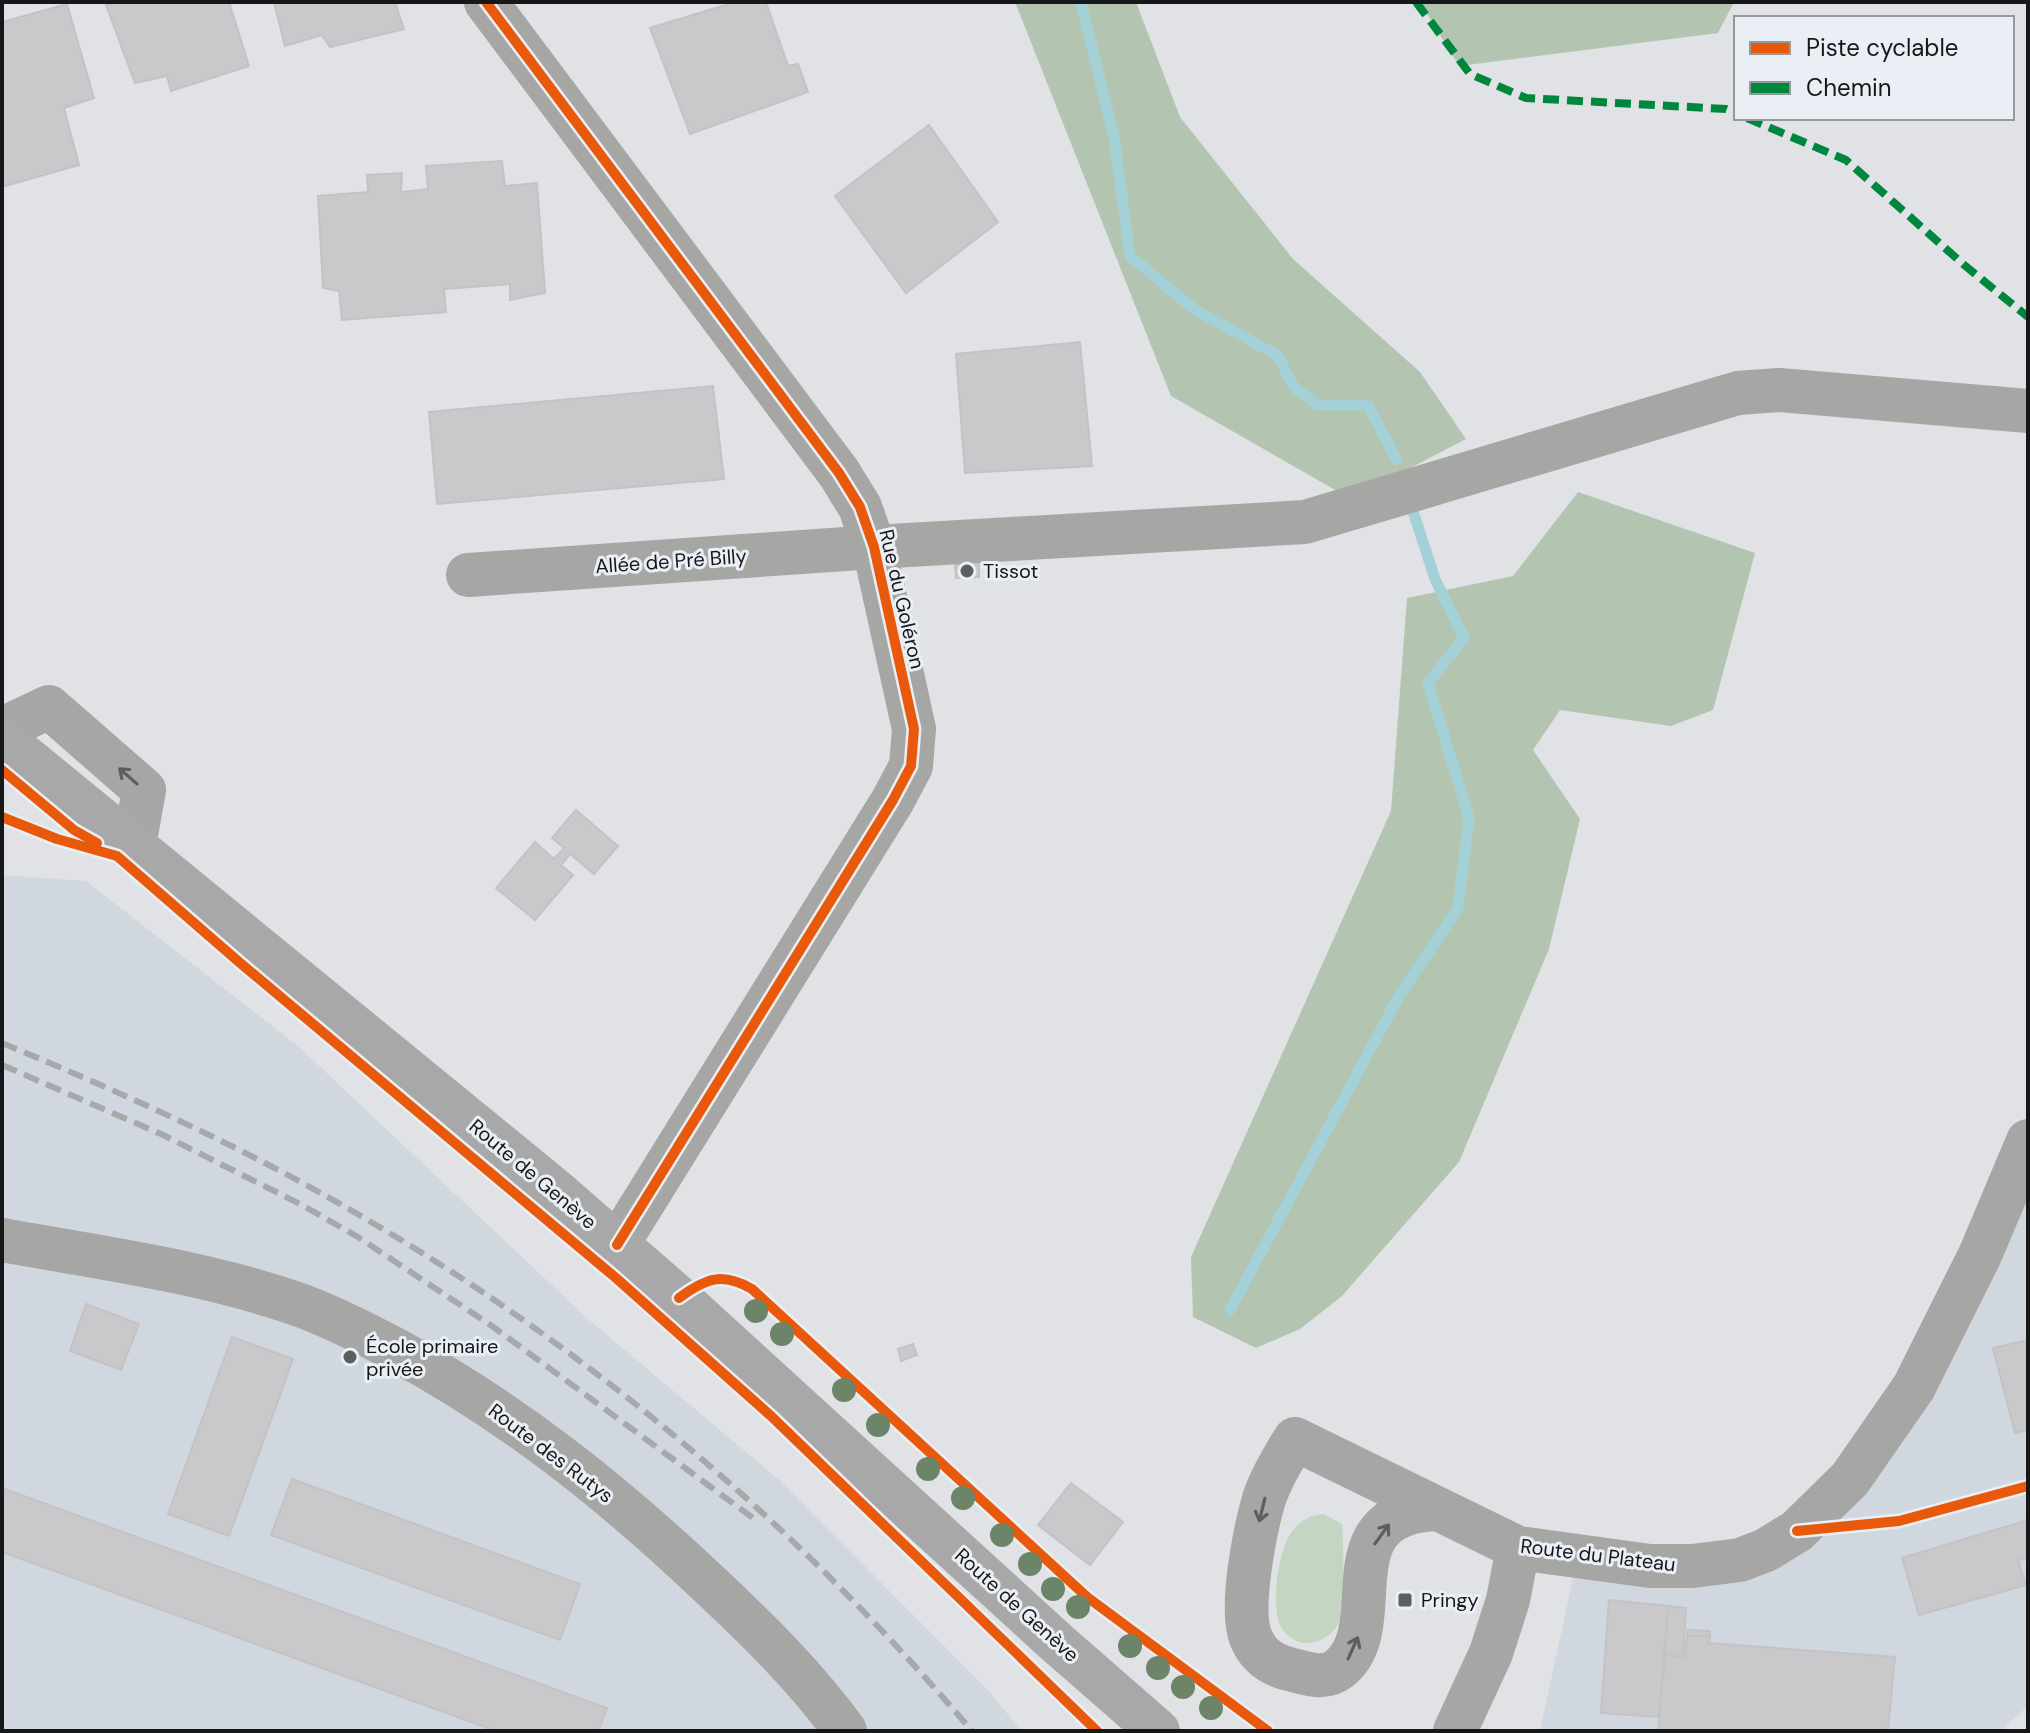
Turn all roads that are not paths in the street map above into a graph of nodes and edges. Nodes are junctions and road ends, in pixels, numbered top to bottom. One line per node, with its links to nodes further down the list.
1 (486, 2): 3 (street, Rue du Goléron)
2 (2028, 411): 3 (street, Allée de Pré Billy)
3 (874, 547): 4 (street, Allée de Pré Billy); 10 (street, Rue du Goléron)
4 (468, 575)
5 (2, 729): 7 (street, one-way to 5)
6 (2, 738): 7 (main road, Route de Genève)
7 (134, 846): 10 (main road, Route de Genève)
8 (2028, 1141): 12 (street, Route du Plateau)
9 (2, 1240): 15 (street, Route des Rutys)
10 (617, 1245): 13 (main road, Route de Genève)
11 (1435, 1509): 11 (street, Route du Plateau, one-way to 11); 12 (street, Route du Plateau)
12 (1518, 1548): 14 (street)
13 (1119, 1695): 16 (main road, Route de Genève); 17 (main road, Route de Genève)
14 (1453, 1727)
15 (845, 1731)
16 (1158, 1731)
17 (1183, 1731)

